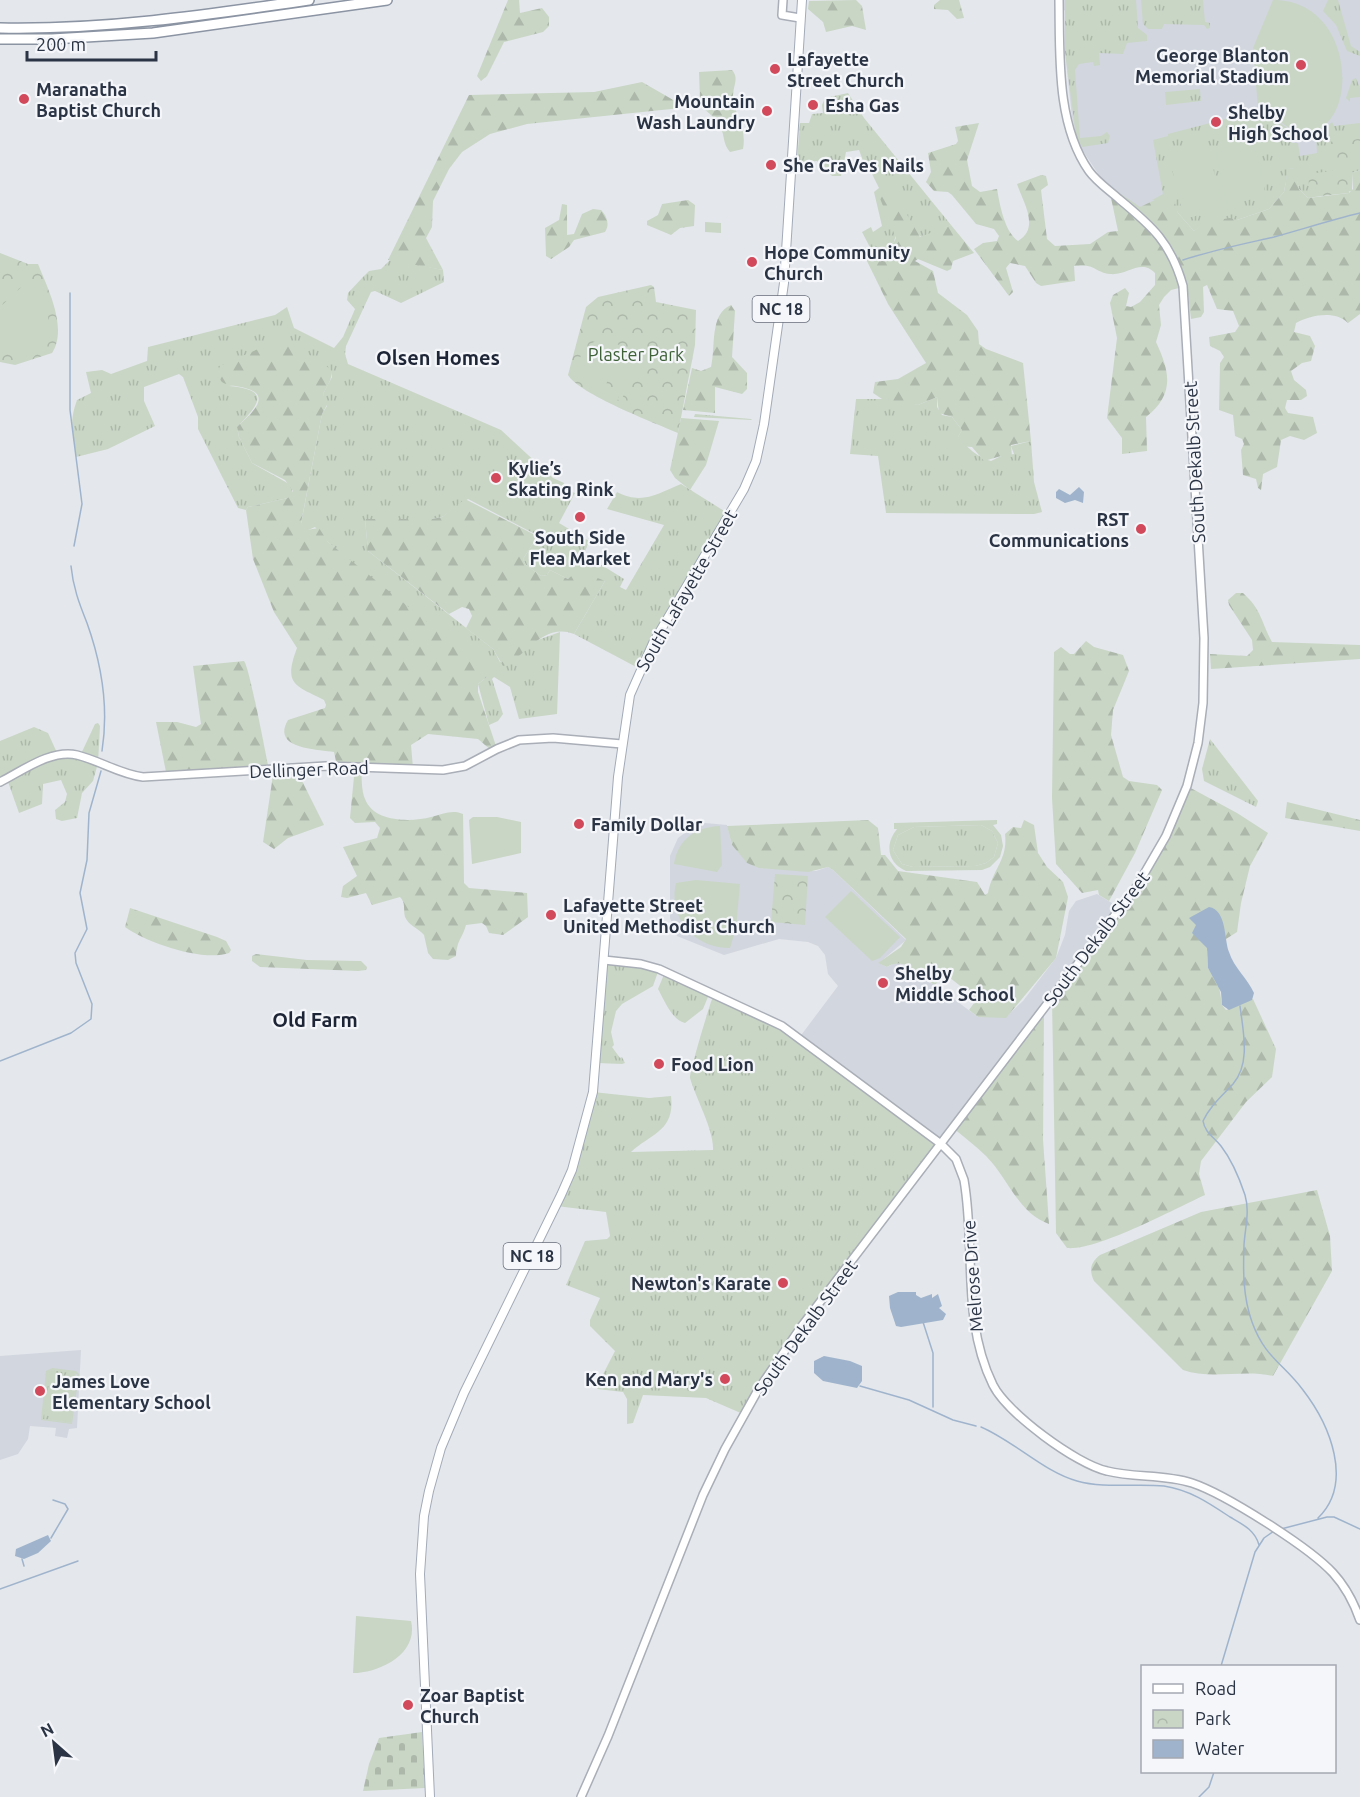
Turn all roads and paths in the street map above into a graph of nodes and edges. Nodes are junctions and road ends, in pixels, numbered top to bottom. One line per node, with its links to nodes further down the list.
1 (309, 0): 7 (highway)
2 (387, 0): 12 (highway)
3 (783, 0): 6 (main road)
4 (802, 0): 6 (main road, South Lafayette Street / NC 18)
5 (1059, 0): 16 (main road, South Dekalb Street)
6 (800, 18): 13 (main road, South Lafayette Street / NC 18)
7 (111, 27): 9 (highway); 12 (highway)
8 (0, 28): 9 (highway)
9 (25, 29): 10 (highway)
10 (0, 33)
11 (0, 39): 12 (highway)
12 (35, 40)
13 (622, 744): 14 (main road, Dellinger Road); 15 (main road, South Lafayette Street / NC 18)
14 (0, 782)
15 (604, 960): 16 (main road, Melrose Drive); 18 (main road, South Lafayette Street / NC 18)
16 (941, 1144): 17 (main road, Melrose Drive); 19 (main road, South Dekalb Street)
17 (1360, 1620)
18 (430, 1797)
19 (581, 1797)

